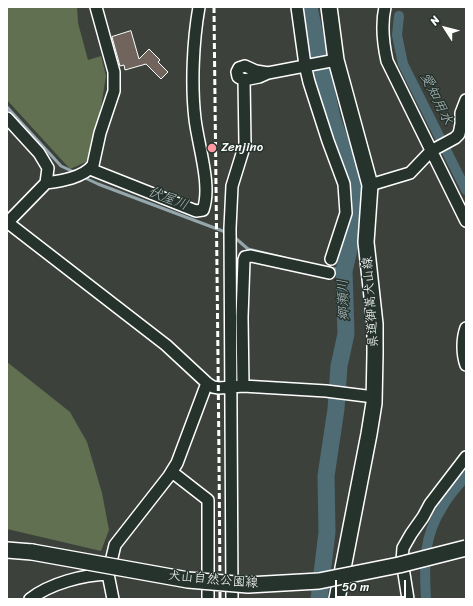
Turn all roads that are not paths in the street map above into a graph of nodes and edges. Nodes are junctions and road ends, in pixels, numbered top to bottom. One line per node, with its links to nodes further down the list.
1 (96, 7): 11 (street)
2 (199, 7): 11 (street)
3 (297, 7): 7 (street)
4 (329, 7): 6 (main road, 県道御嵩犬山線)
5 (386, 7): 10 (street)
6 (333, 61): 7 (street); 13 (main road, 県道御嵩犬山線)
7 (305, 65): 16 (street); 21 (street)
8 (466, 100): 10 (street)
9 (9, 120): 12 (street)
10 (431, 151): 13 (street); 14 (street)
11 (90, 169): 12 (street)
12 (46, 183): 15 (street)
13 (370, 185): 23 (main road, 県道御嵩犬山線)
14 (466, 221)
15 (8, 222): 20 (street)
16 (331, 259)
17 (329, 273): 22 (street)
18 (466, 328): 19 (street)
19 (466, 365)
20 (207, 383): 21 (street); 25 (street)
21 (231, 386): 22 (street); 32 (street)
22 (243, 386): 23 (street)
23 (374, 397): 33 (main road, 県道御嵩犬山線)
24 (466, 458): 34 (street)
25 (172, 472): 28 (street); 31 (street)
26 (466, 548): 27 (main road, 犬山自然公園線, bridge)
27 (7, 550)
28 (108, 574): 29 (street); 30 (street)
29 (30, 599)
30 (113, 599)
31 (208, 599)
32 (232, 599)
33 (337, 599)
34 (408, 599)

